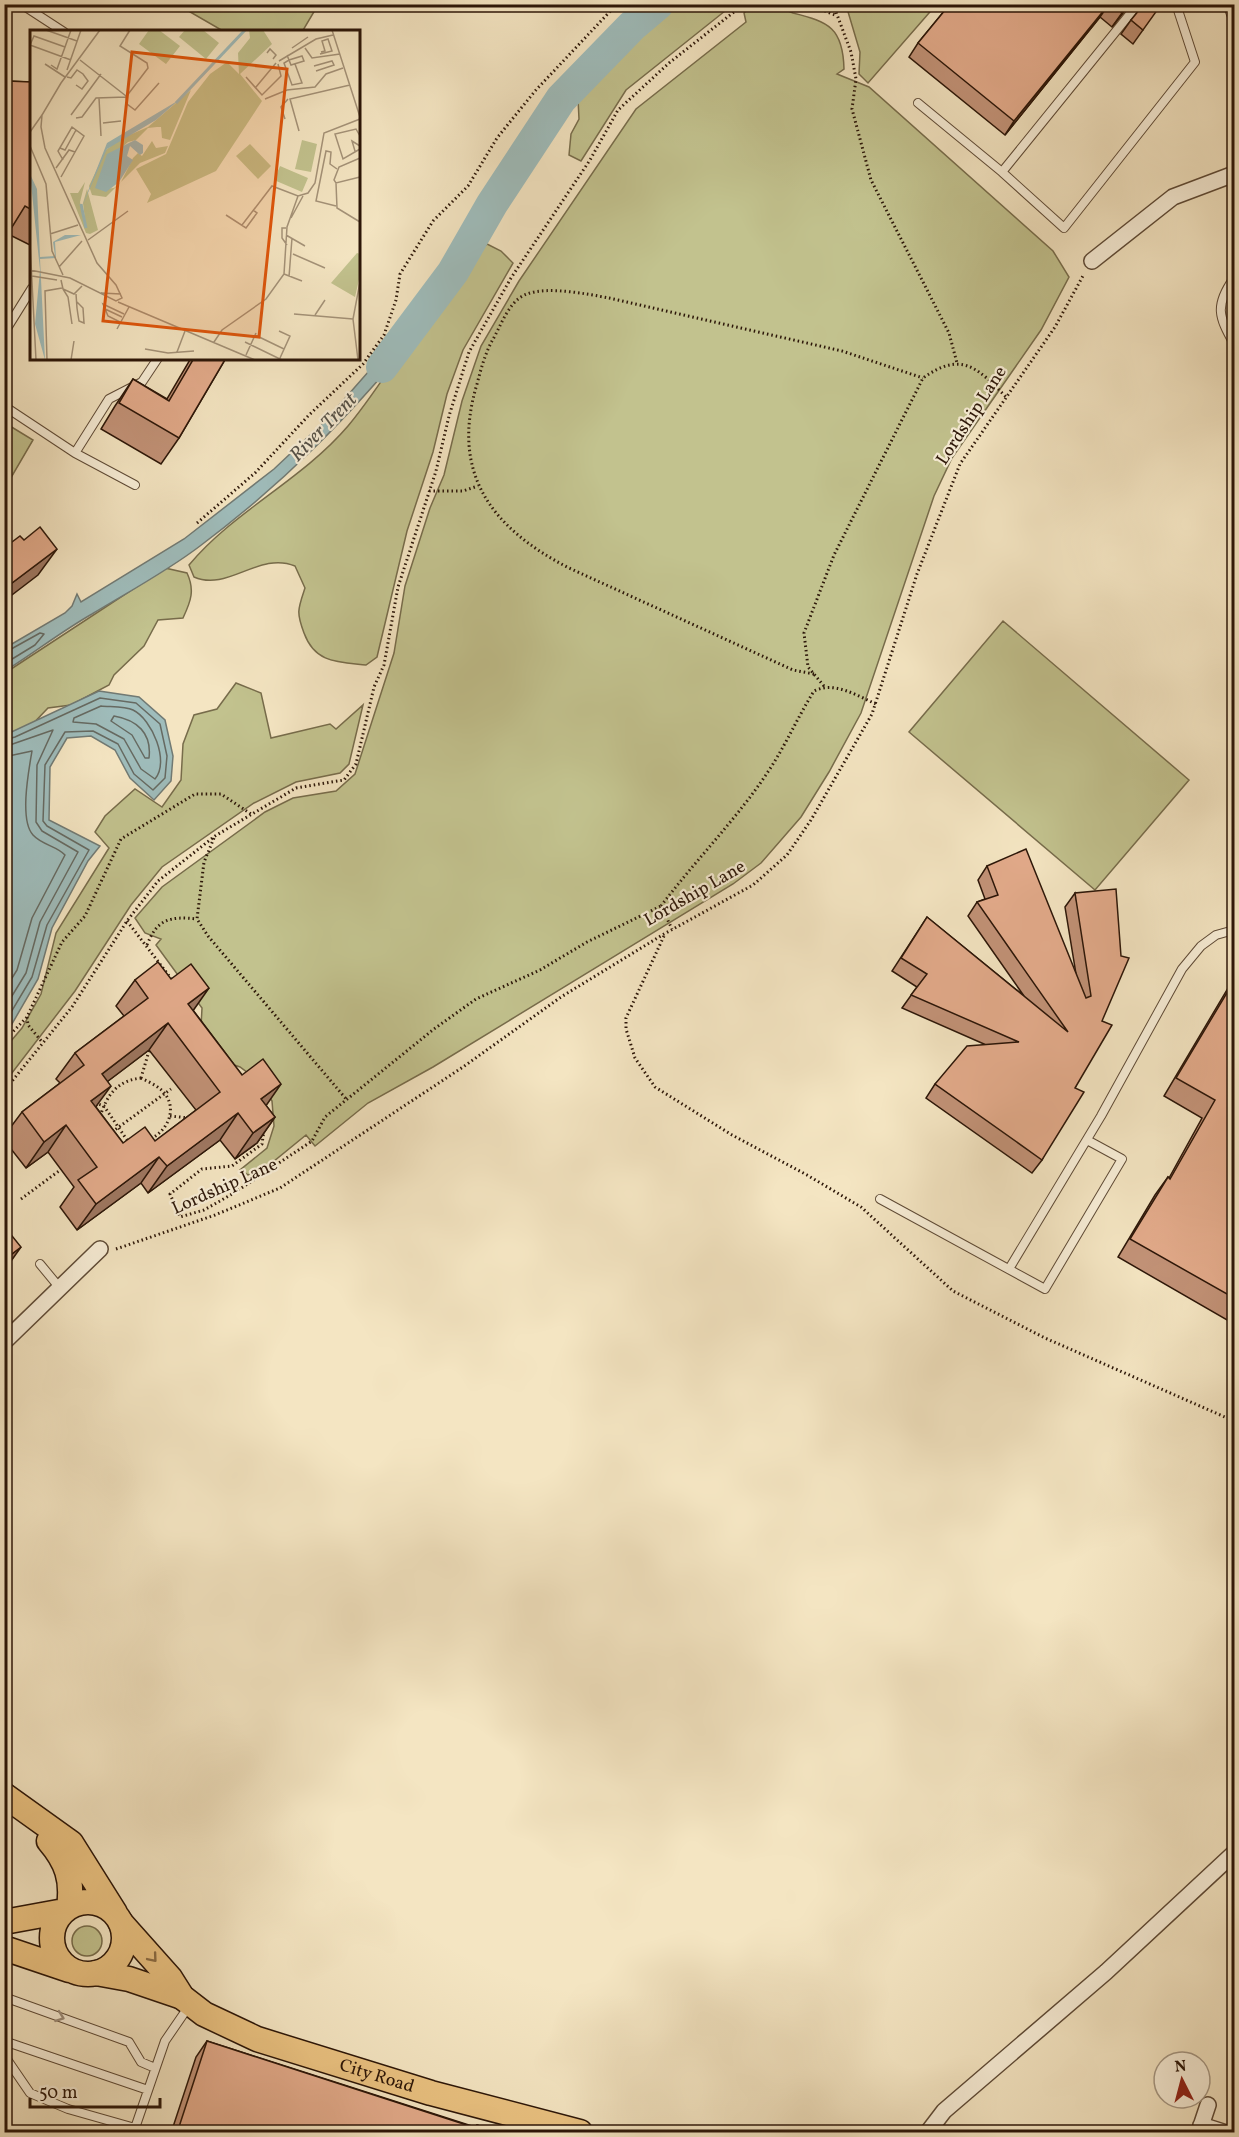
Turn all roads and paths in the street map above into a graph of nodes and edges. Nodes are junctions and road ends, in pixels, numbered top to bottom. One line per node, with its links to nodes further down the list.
1 (21, 4): 11 (lane)
2 (617, 4): 29 (path)
3 (744, 4): 28 (path)
4 (808, 4): 9 (path)
5 (833, 4): 9 (path)
6 (1138, 4): 13 (lane)
7 (1176, 4): 13 (lane)
8 (1227, 4): 10 (lane)
9 (835, 15): 21 (path)
10 (1234, 22)
11 (61, 30)
12 (918, 103): 13 (lane)
13 (1002, 172)
14 (1234, 174): 15 (street)
15 (1092, 261): 23 (path, Lordship Lane)
16 (1234, 278): 19 (lane)
17 (30, 291): 18 (lane)
18 (4, 333)
19 (1234, 344)
20 (158, 360): 25 (lane)
21 (957, 363): 22 (path); 23 (path)
22 (923, 378): 27 (path); 30 (path)
23 (1006, 398): 32 (path, Lordship Lane)
24 (4, 406): 25 (lane)
25 (75, 453): 26 (lane)
26 (135, 485)
27 (478, 486): 28 (path); 30 (path)
28 (429, 491): 33 (path)
29 (197, 524)
30 (814, 674): 31 (path)
31 (825, 686): 32 (path); 35 (path)
32 (876, 704): 38 (path, Lordship Lane)
33 (251, 814): 34 (path); 42 (path)
34 (215, 836): 36 (path); 37 (path)
35 (660, 906): 38 (path); 50 (path)
36 (197, 920): 40 (path); 50 (path)
37 (127, 921): 40 (path); 44 (path)
38 (672, 929): 71 (path, Lordship Lane)
39 (1234, 930): 60 (lane)
40 (147, 945): 41 (path)
41 (175, 984)
42 (27, 1017): 43 (path); 44 (path)
43 (4, 1041)
44 (44, 1043): 48 (path)
45 (149, 1051): 46 (path)
46 (141, 1078): 49 (path); 52 (path)
47 (171, 1089): 49 (path)
48 (4, 1091)
49 (165, 1094): 54 (path); 56 (path)
50 (347, 1100): 57 (path)
51 (94, 1103): 52 (path)
52 (104, 1106): 53 (path); 56 (path); 63 (path)
53 (95, 1113)
54 (170, 1116): 55 (path); 62 (path)
55 (197, 1118)
56 (119, 1127): 58 (path); 62 (path)
57 (264, 1128)
58 (110, 1134)
59 (100, 1140): 63 (path)
60 (1087, 1140): 73 (lane); 73 (lane)
61 (86, 1141): 63 (path)
62 (129, 1144): 63 (path); 64 (path); 65 (path)
63 (91, 1147): 66 (path); 67 (path)
64 (121, 1150)
65 (132, 1151)
66 (82, 1154)
67 (98, 1155)
68 (65, 1166): 69 (path)
69 (21, 1199)
70 (880, 1199): 73 (lane)
71 (99, 1249): 74 (street)
72 (40, 1264): 74 (lane)
73 (1009, 1269)
74 (59, 1287): 75 (street)
75 (4, 1342)
76 (4, 1795): 77 (main road)
77 (27, 1813): 79 (main road); 80 (main road, City Road)
78 (1234, 1853): 94 (street)
79 (67, 1909): 80 (main road); 81 (main road); 83 (main road)
80 (118, 1918): 83 (main road); 85 (main road, City Road, one-way to 85)
81 (4, 1922)
82 (4, 1948): 83 (main road, City Road)
83 (85, 1972): 85 (main road, City Road)
84 (4, 1997): 88 (lane, one-way to 88)
85 (186, 2000): 88 (lane); 93 (main road, City Road)
86 (4, 2041): 89 (lane)
87 (4, 2055): 92 (lane)
88 (155, 2068): 89 (lane)
89 (148, 2090): 92 (lane)
90 (1206, 2110): 91 (street)
91 (1200, 2129): 95 (street)
92 (134, 2130)
93 (580, 2133)
94 (928, 2133)
95 (1223, 2133)

